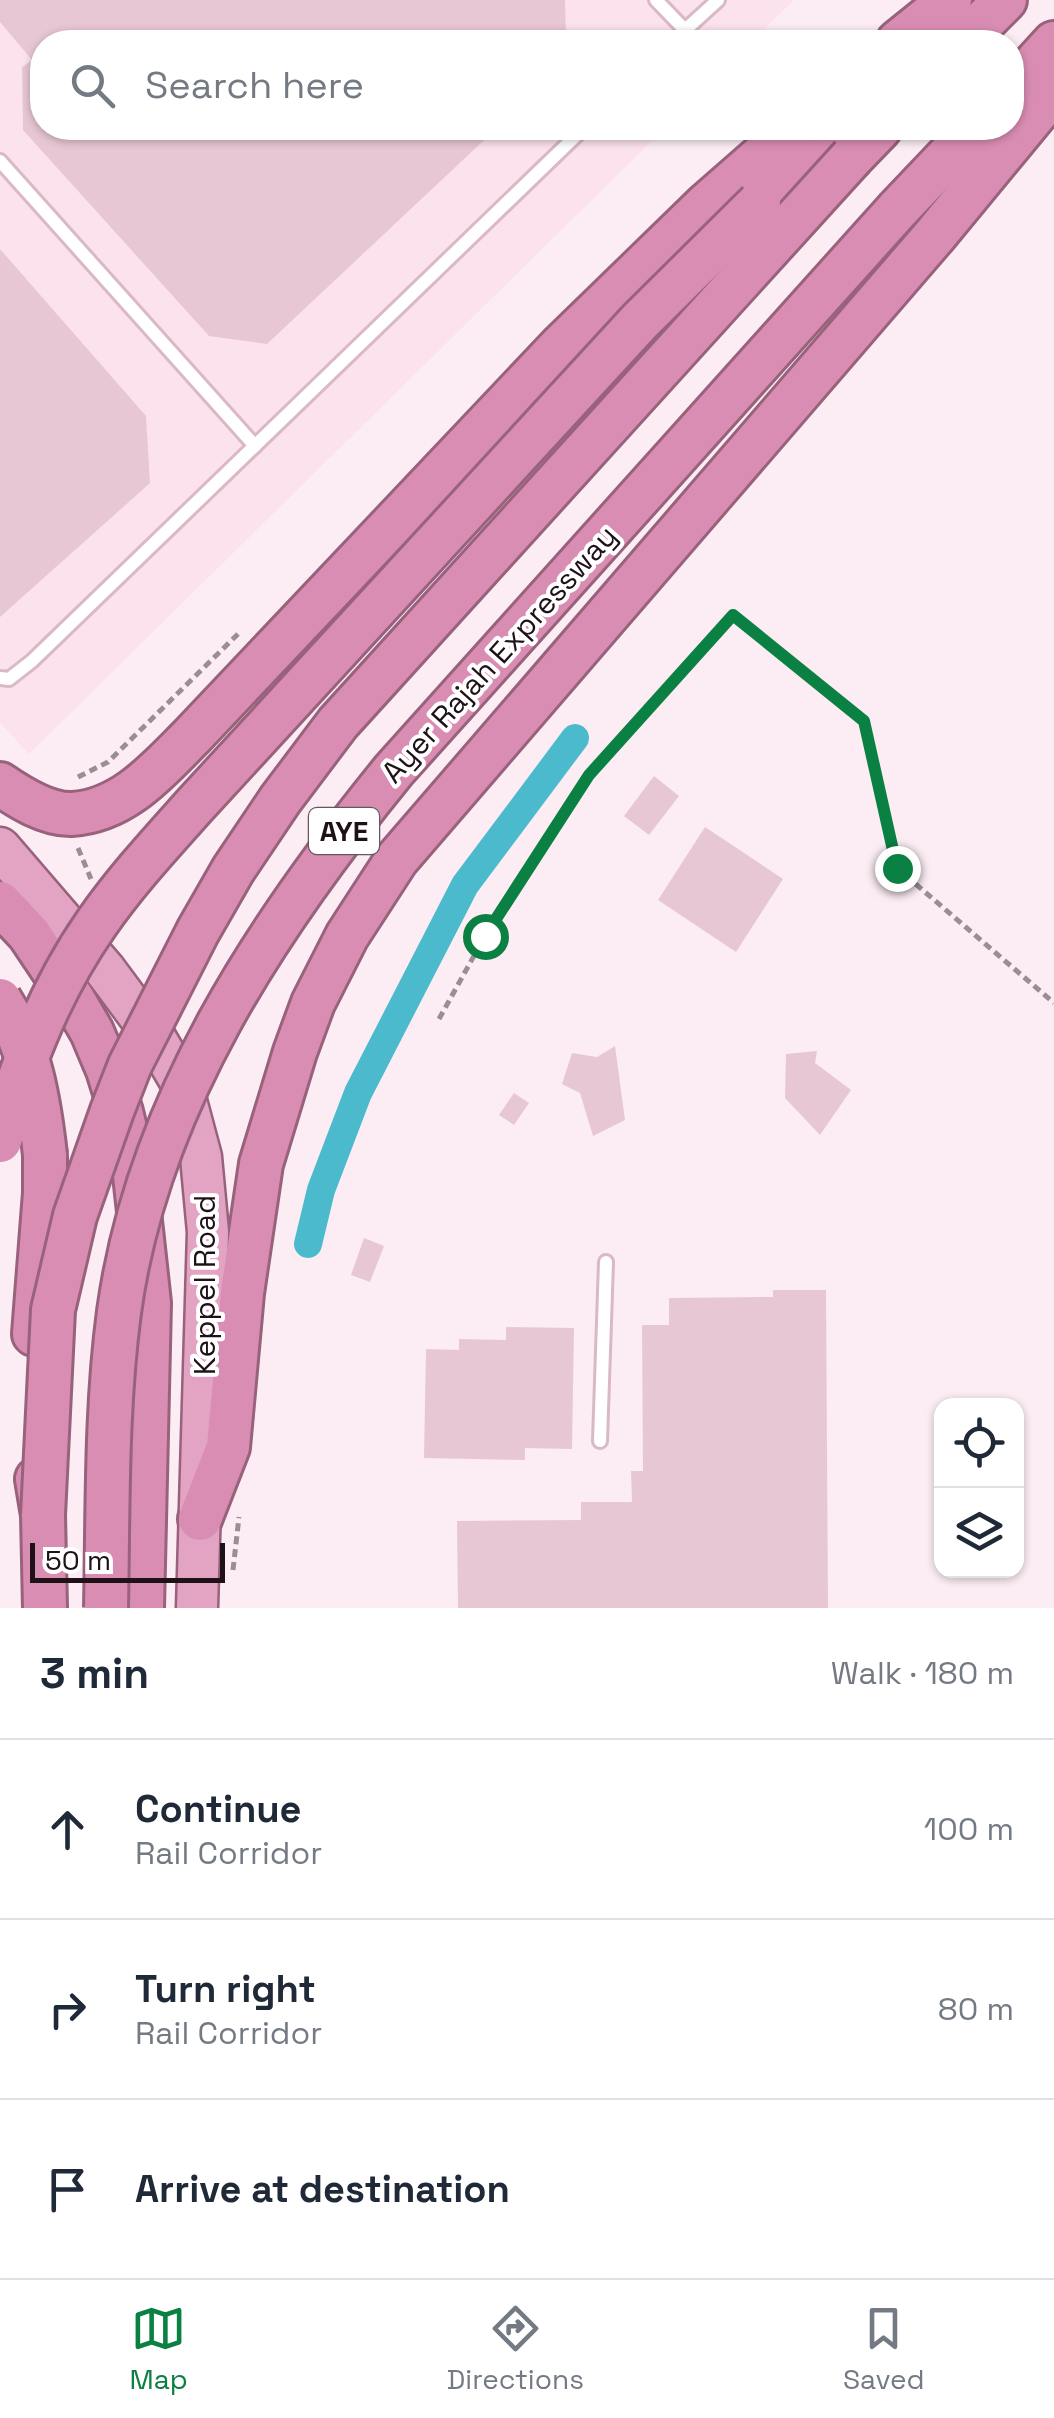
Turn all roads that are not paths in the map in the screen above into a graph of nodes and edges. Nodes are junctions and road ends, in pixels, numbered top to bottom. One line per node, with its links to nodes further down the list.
1 (656, 0): 5 (lane)
2 (718, 0): 5 (lane)
3 (953, 0): 6 (highway); 7 (highway)
4 (1005, 0): 8 (highway)
5 (686, 30)
6 (914, 30)
7 (927, 30)
8 (975, 30)
9 (1054, 44): 10 (highway)
10 (1024, 75)
11 (1054, 91): 12 (highway)
12 (1024, 127)
13 (572, 140): 20 (lane)
14 (780, 140): 22 (highway)
15 (851, 140): 26 (highway, bridge)
16 (852, 140): 29 (highway, AYE, bridge)
17 (964, 140): 32 (highway, Ayer Rajah Expressway / AYE, bridge)
18 (1014, 140): 30 (highway)
19 (0, 162): 20 (lane)
20 (254, 446): 21 (lane)
21 (0, 678)
22 (0, 784)
23 (0, 848): 30 (highway, Keppel Road)
24 (0, 903): 33 (highway)
25 (0, 1000): 29 (highway, bridge)
26 (0, 1142)
27 (606, 1262): 28 (lane)
28 (600, 1441)
29 (43, 1515): 31 (highway, AYE)
30 (200, 1519): 34 (highway, Keppel Road)
31 (45, 1608)
32 (106, 1608)
33 (142, 1608)
34 (196, 1608)

